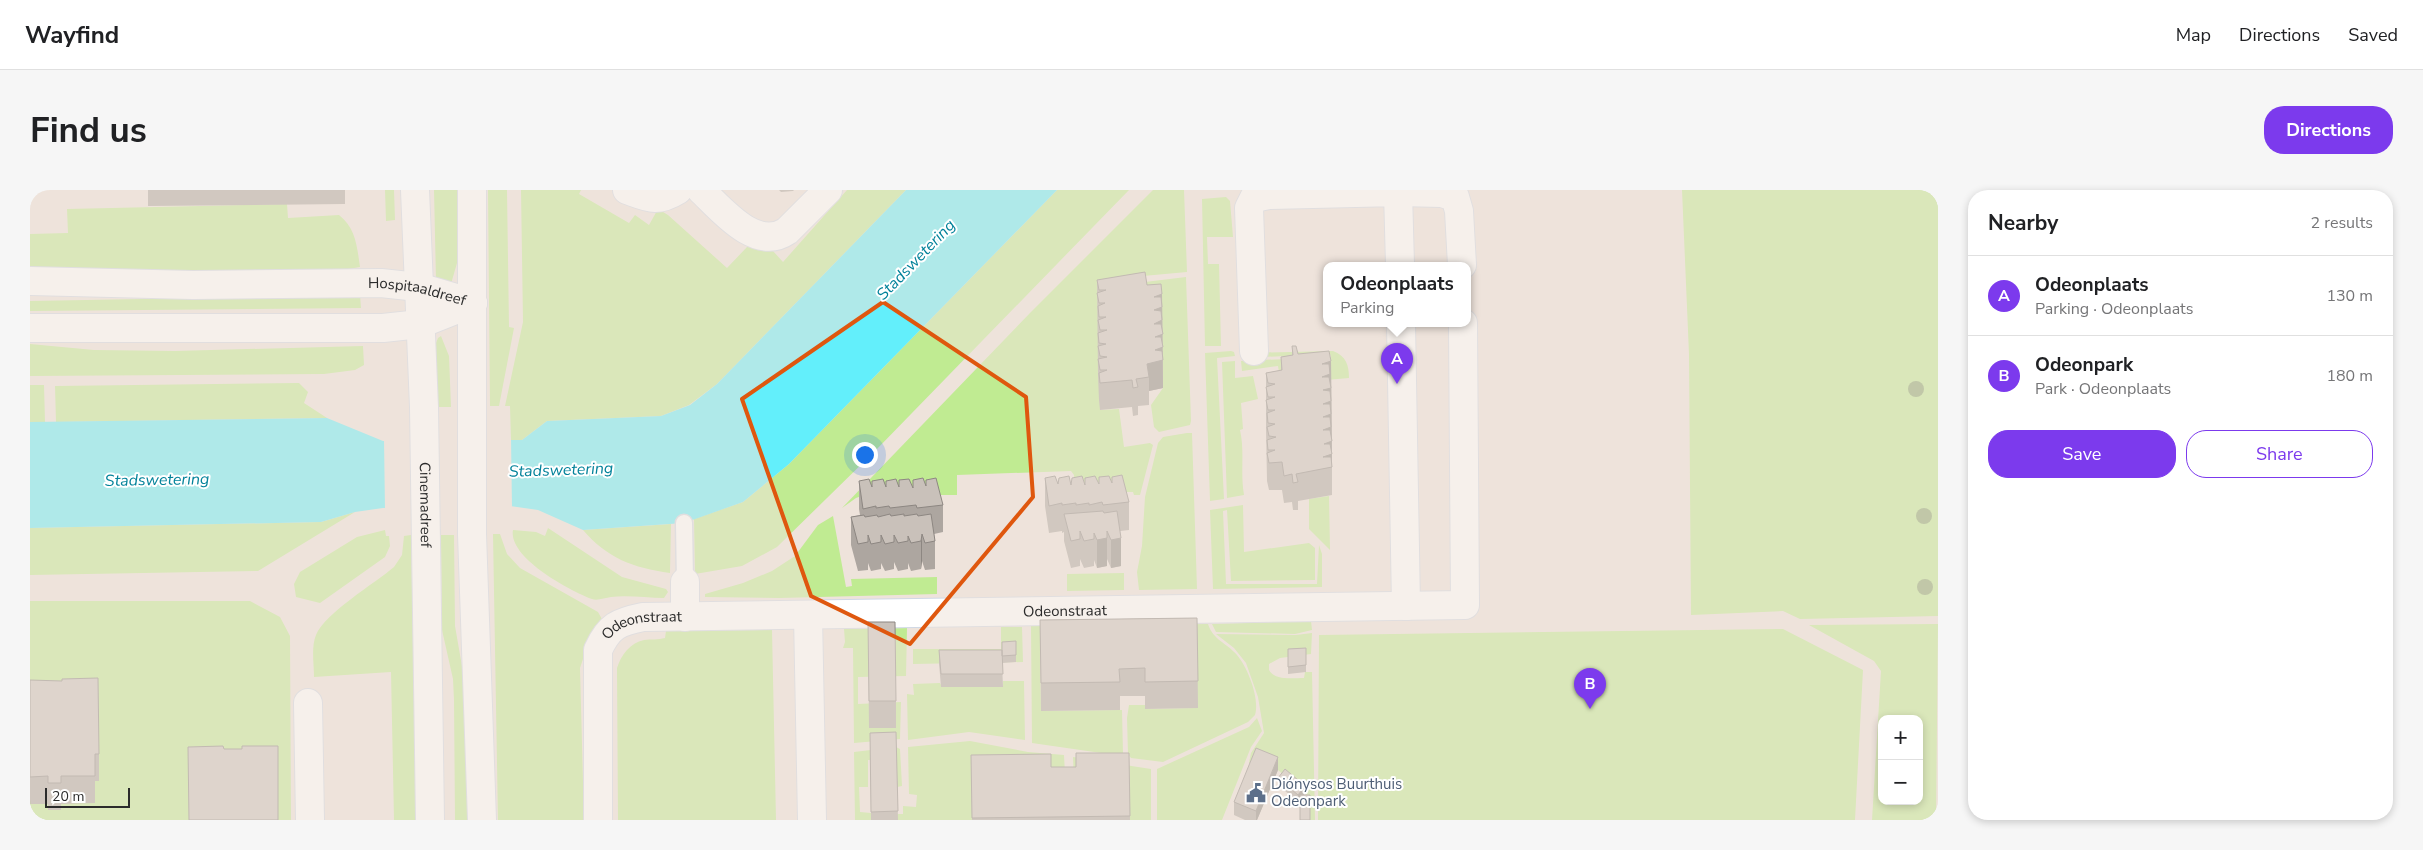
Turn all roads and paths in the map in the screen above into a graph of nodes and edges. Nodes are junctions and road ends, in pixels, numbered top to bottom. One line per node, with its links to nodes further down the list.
1 (415, 190): 11 (street, Cinemadreef)
2 (472, 190): 12 (street)
3 (627, 190): 4 (street)
4 (678, 190)
5 (828, 190): 6 (street)
6 (705, 192)
7 (1398, 192): 8 (street); 9 (street); 17 (street)
8 (1400, 262)
9 (1462, 262)
10 (30, 280): 11 (street, Hospitaaldreef)
11 (418, 287): 12 (street, Hospitaaldreef); 13 (street, Cinemadreef)
12 (474, 303): 13 (street, Hospitaaldreef); 26 (street)
13 (420, 324): 16 (street, Hospitaaldreef); 25 (street, Cinemadreef)
14 (1401, 327): 20 (street)
15 (1463, 327): 20 (street, Odeonstraat)
16 (30, 328)
17 (1254, 351)
18 (684, 523): 19 (lane)
19 (685, 582): 22 (street)
20 (1406, 606): 21 (street, Odeonstraat)
21 (808, 615): 22 (street, Odeonstraat); 28 (street)
22 (685, 616): 27 (street, Odeonstraat)
23 (308, 703): 24 (street)
24 (310, 820)
25 (430, 820)
26 (482, 820)
27 (598, 820)
28 (812, 820)

